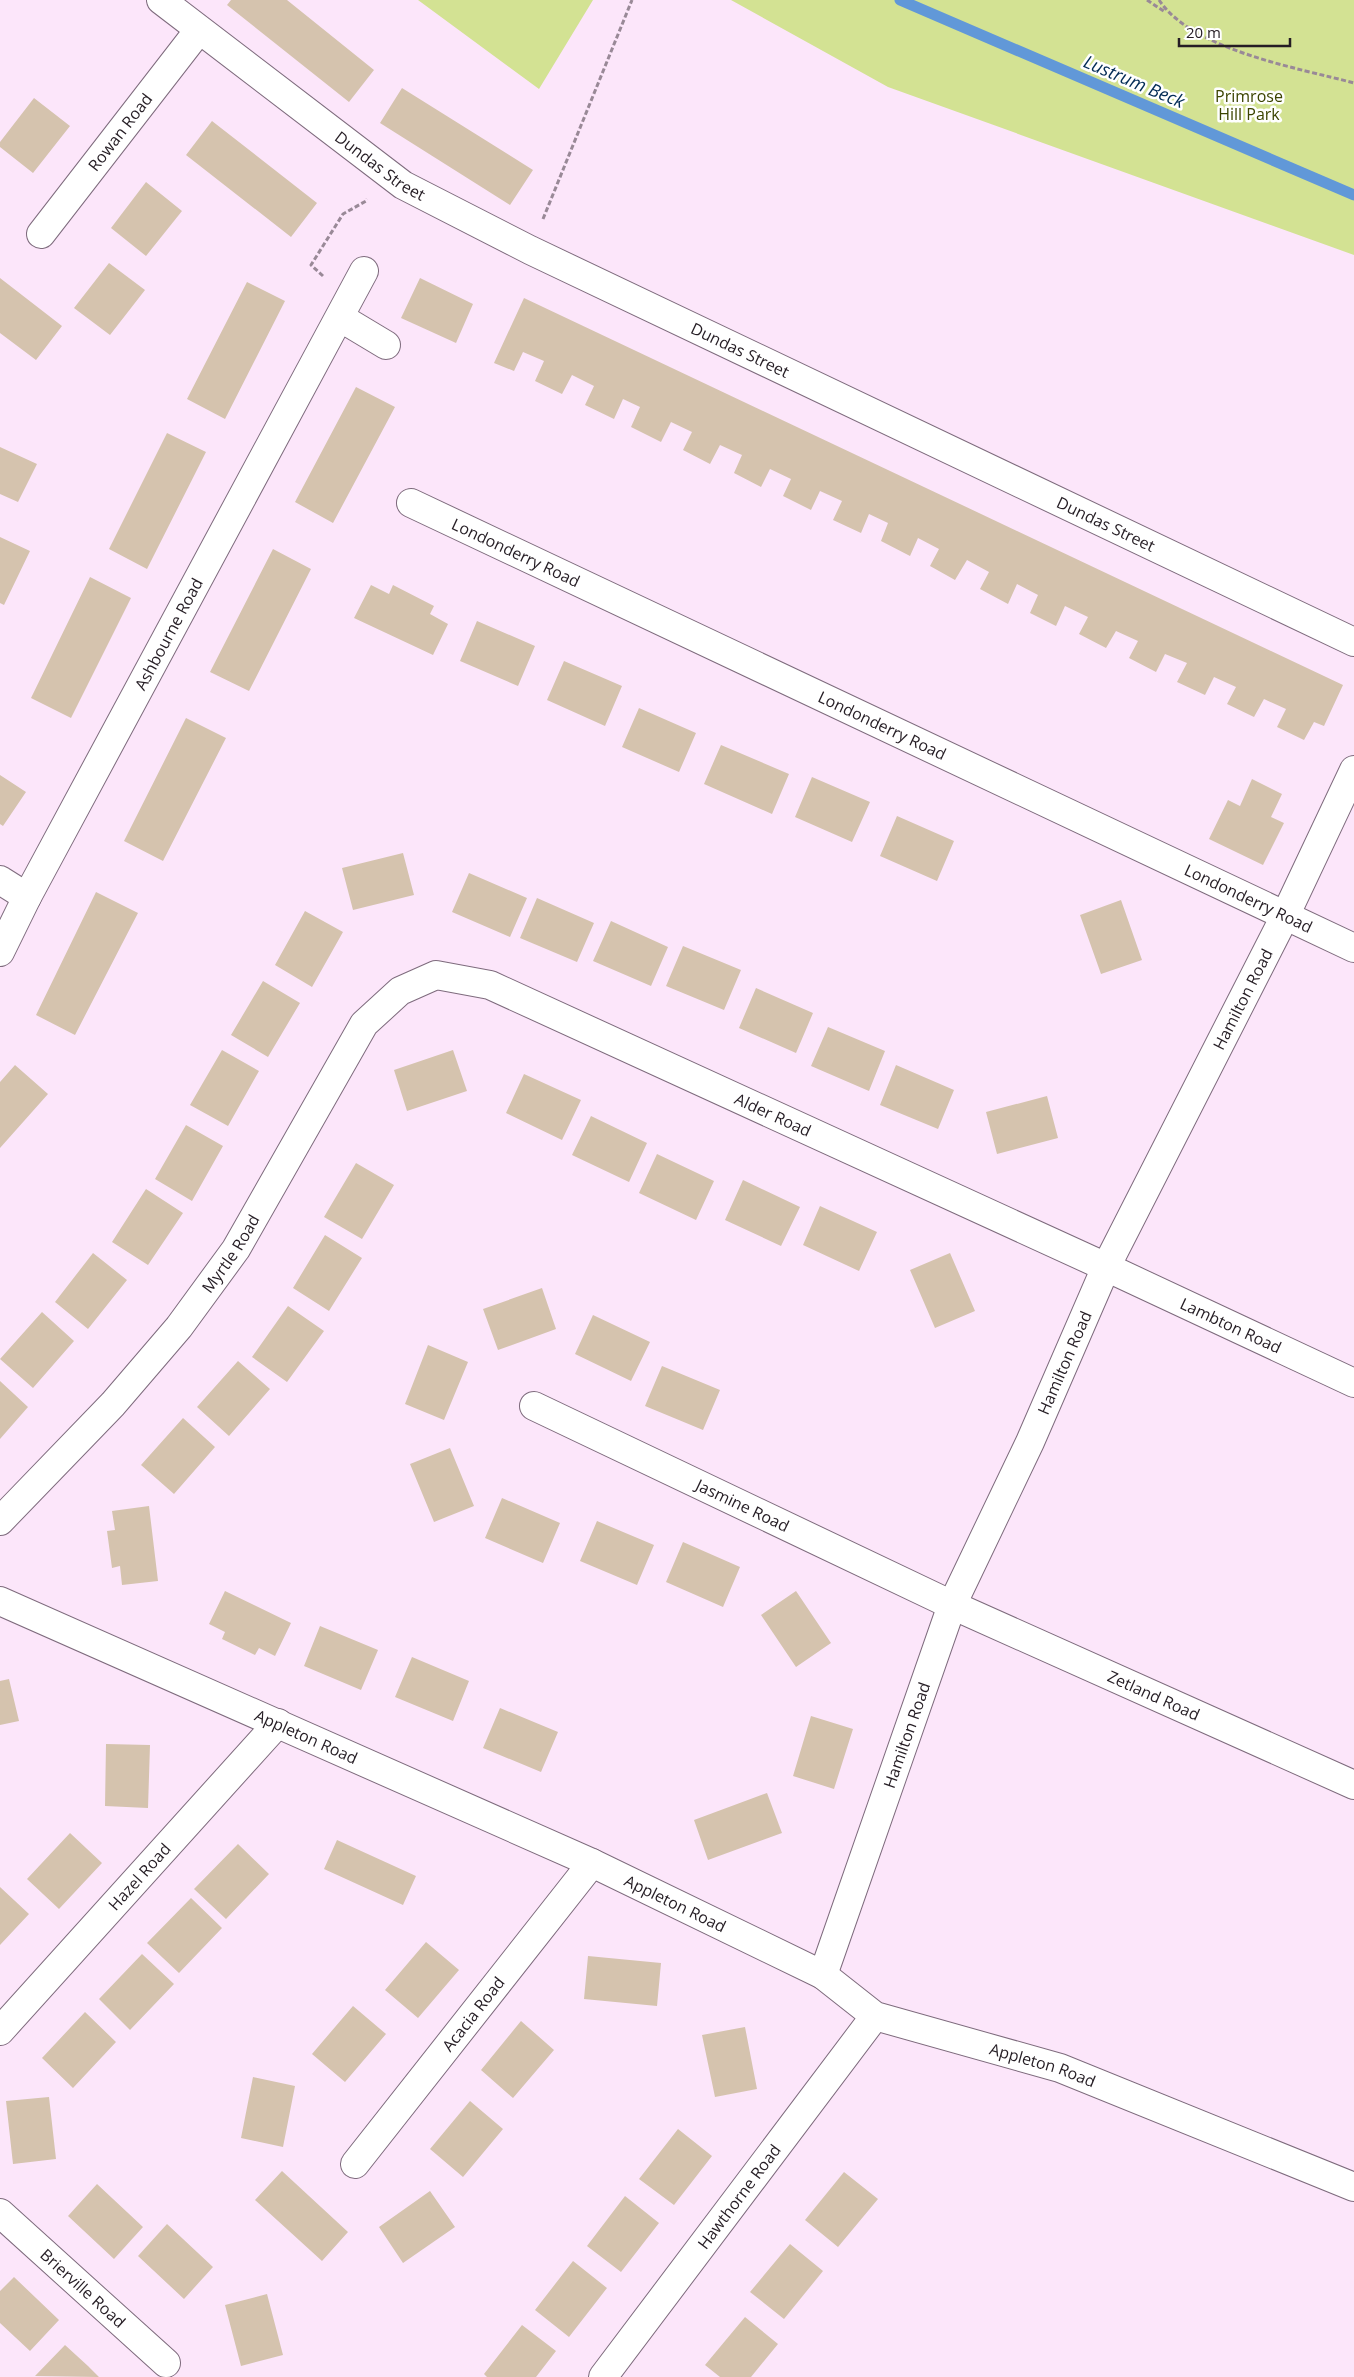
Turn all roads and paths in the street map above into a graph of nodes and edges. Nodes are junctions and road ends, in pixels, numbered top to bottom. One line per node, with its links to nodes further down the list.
1 (160, 0): 6 (street, Dundas Street)
2 (632, 0): 10 (path)
3 (1147, 0): 5 (path)
4 (1158, 0): 5 (path)
5 (1168, 14): 7 (path)
6 (199, 30): 8 (street, Dundas Street); 9 (street, Rowan Road)
7 (1354, 83)
8 (379, 167): 10 (street, Dundas Street); 12 (path)
9 (41, 234)
10 (530, 250): 15 (street, Dundas Street)
11 (364, 271): 12 (street, Ashbourne Road)
12 (347, 307): 13 (street); 18 (street, Ashbourne Road)
13 (386, 345)
14 (411, 503): 19 (street, Londonderry Road)
15 (1354, 642)
16 (1354, 770): 19 (street, Hamilton Road)
17 (0, 880): 18 (street)
18 (27, 898): 21 (street, Ashbourne Road)
19 (1285, 916): 20 (street, Londonderry Road); 23 (street, Hamilton Road)
20 (1354, 948)
21 (0, 952)
22 (436, 975): 23 (street, Alder Road); 26 (street, Myrtle Road)
23 (1106, 1267): 24 (street, Lambton Road); 28 (street, Hamilton Road)
24 (1354, 1383)
25 (534, 1406): 28 (street, Jasmine Road)
26 (0, 1521)
27 (0, 1601): 29 (street, Appleton Road)
28 (952, 1604): 30 (street, Zetland Road); 32 (street, Hamilton Road)
29 (278, 1723): 31 (street, Appleton Road); 34 (street, Hazel Road)
30 (1354, 1785)
31 (592, 1863): 32 (street, Appleton Road); 35 (street, Acacia Road)
32 (823, 1975): 33 (street, Appleton Road)
33 (875, 2016): 36 (street, Appleton Road); 39 (street, Hawthorne Road)
34 (0, 2031)
35 (355, 2164)
36 (1354, 2187)
37 (0, 2213): 38 (street, Brierville Road)
38 (166, 2363)
39 (603, 2377)

